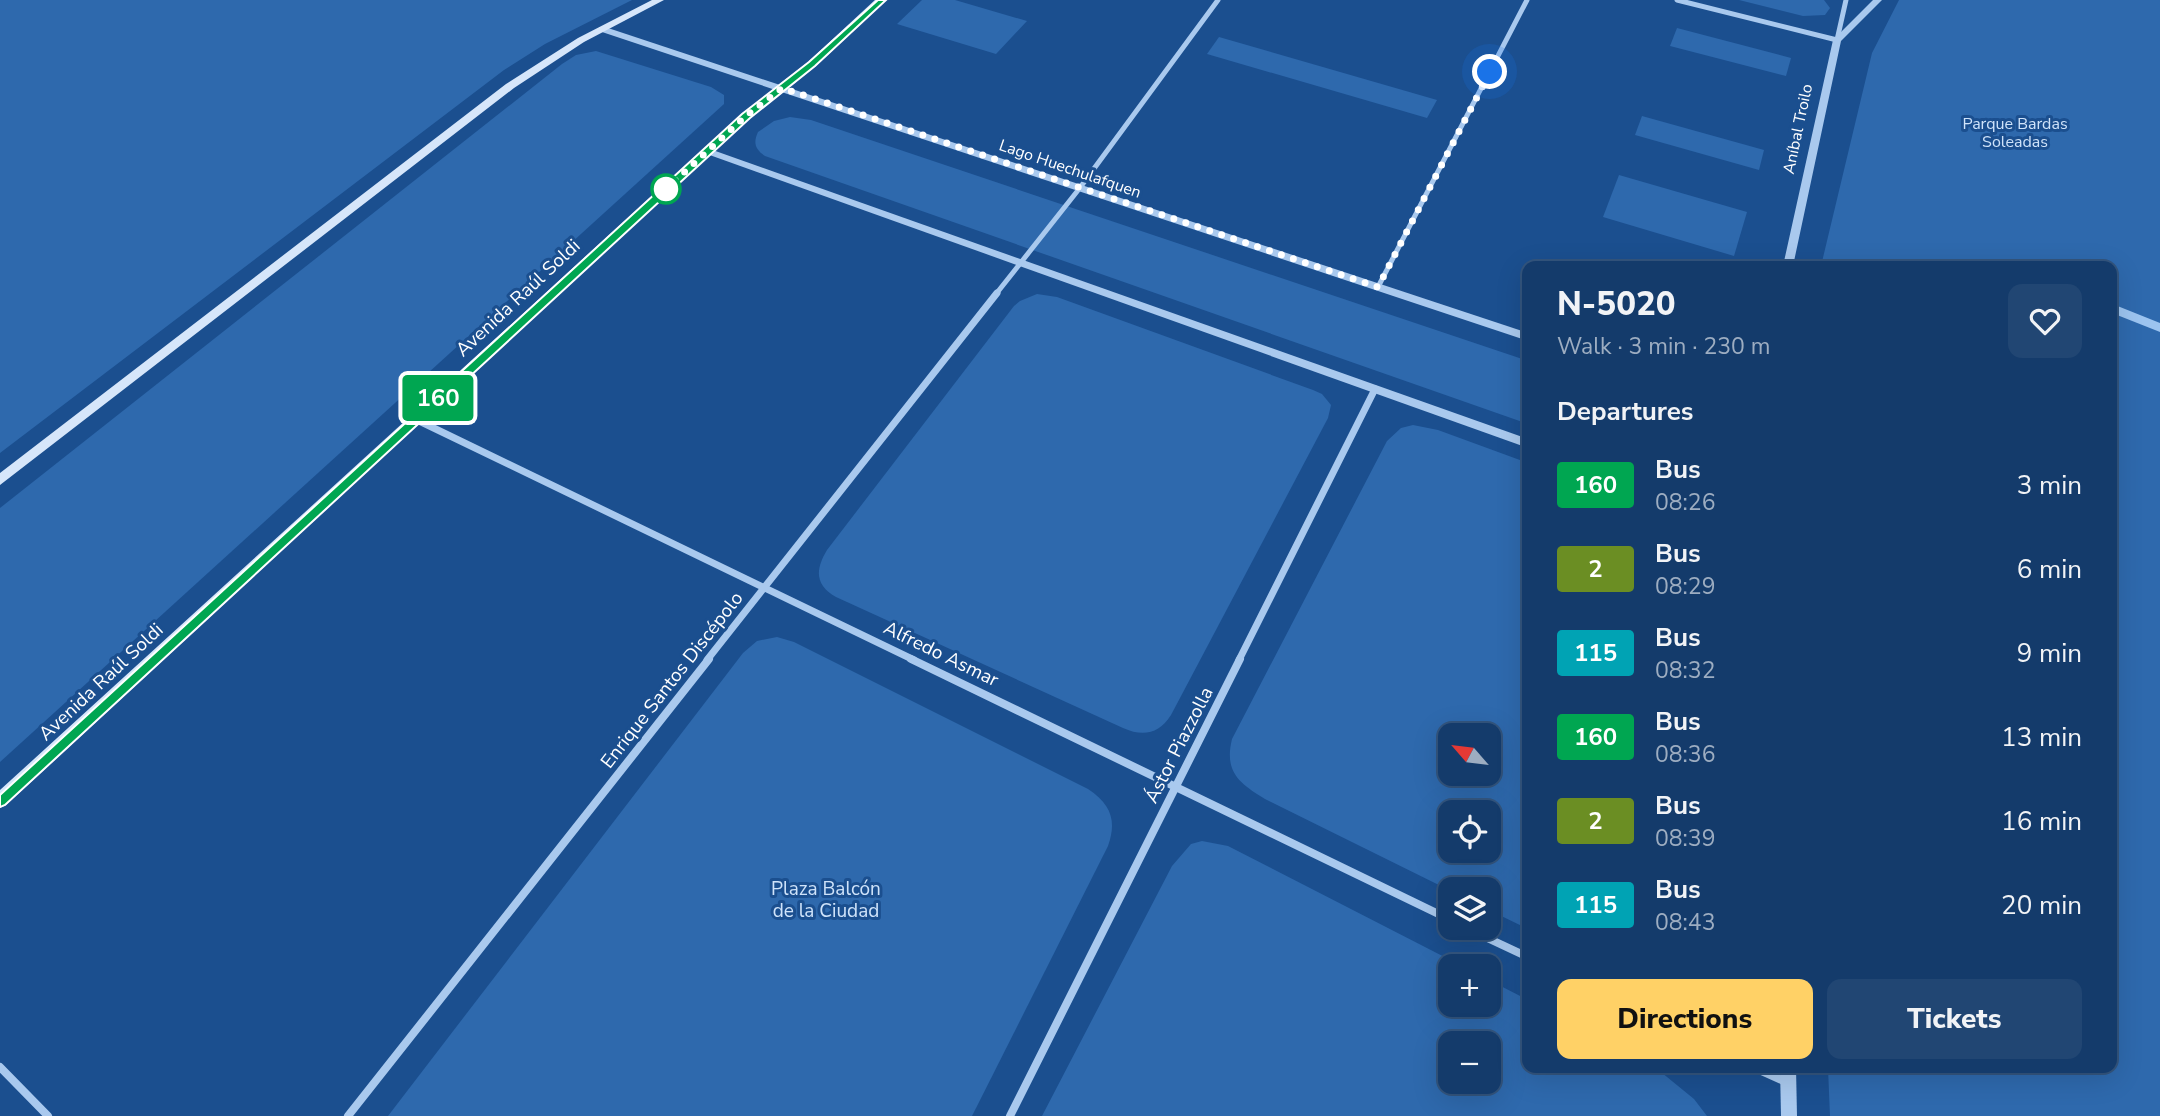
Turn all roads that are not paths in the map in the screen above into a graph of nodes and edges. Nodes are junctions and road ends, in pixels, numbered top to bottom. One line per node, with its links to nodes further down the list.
1 (659, 0): 8 (main road)
2 (881, 0): 10 (main road, Avenida Raúl Soldi)
3 (1218, 0): 12 (street)
4 (1527, 0): 15 (street)
5 (1677, 0): 9 (street)
6 (1846, 0): 9 (street, Aníbal Troilo)
7 (1878, 0): 9 (street)
8 (602, 29): 10 (street, Lago Huechulafquen); 20 (main road)
9 (1837, 40): 13 (street, Aníbal Troilo)
10 (782, 88): 11 (main road, Avenida Raúl Soldi); 12 (street, Lago Huechulafquen)
11 (707, 151): 14 (street); 18 (main road, Avenida Raúl Soldi)
12 (1079, 189): 14 (street, Enrique Santos Discépolo); 15 (street, Lago Huechulafquen)
13 (1789, 261)
14 (1021, 263): 17 (street); 21 (street, Enrique Santos Discépolo)
15 (1378, 287): 16 (street, Lago Huechulafquen)
16 (1522, 335)
17 (1375, 389): 19 (street); 22 (street, Ástor Piazzolla)
18 (415, 419): 21 (street, Alfredo Asmar); 23 (main road, Avenida Raúl Soldi)
19 (1522, 442)
20 (0, 480)
21 (765, 588): 22 (street, Alfredo Asmar); 30 (street, Enrique Santos Discépolo)
22 (1176, 787): 24 (street, Alfredo Asmar); 31 (street, Ástor Piazzolla)
23 (0, 800)
24 (1438, 914)
25 (1492, 940): 26 (street)
26 (1522, 954)
27 (0, 1067): 29 (street)
28 (1788, 1075): 32 (street)
29 (48, 1116)
30 (348, 1116)
31 (1010, 1116)
32 (1789, 1116)

